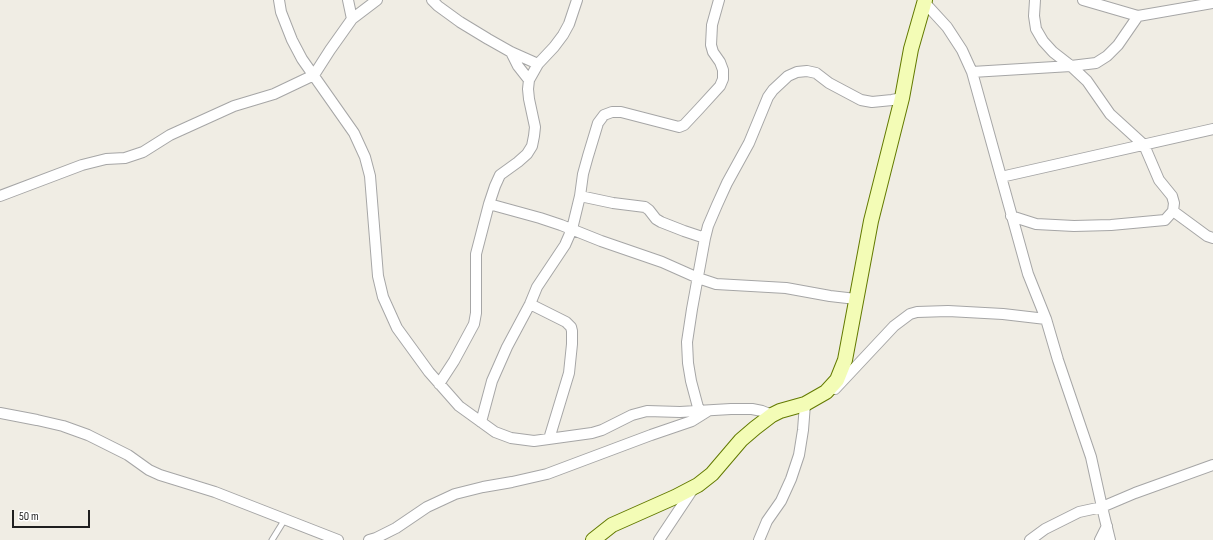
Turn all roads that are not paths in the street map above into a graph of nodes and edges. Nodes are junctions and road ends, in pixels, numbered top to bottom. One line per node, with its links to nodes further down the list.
1 (278, 0): 17 (street)
2 (348, 0): 12 (street)
3 (377, 0): 12 (street)
4 (432, 0): 13 (street)
5 (577, 0): 14 (street)
6 (719, 0): 24 (street)
7 (1035, 0): 15 (street)
8 (1083, 0): 11 (street)
9 (925, 1): 16 (street); 19 (street)
10 (1213, 3): 11 (street)
11 (1138, 16): 15 (street)
12 (352, 19): 17 (street)
13 (511, 52): 14 (street); 18 (street)
14 (538, 64): 18 (street)
15 (1071, 66): 16 (street); 21 (street)
16 (972, 72): 22 (street)
17 (314, 75): 23 (street); 35 (street)
18 (529, 80): 25 (street)
19 (902, 98): 29 (street); 32 (street)
20 (1213, 130): 21 (street)
21 (1144, 145): 22 (street); 26 (street)
22 (1001, 177): 27 (street)
23 (0, 196)
24 (580, 196): 28 (street); 29 (street)
25 (489, 204): 28 (street); 35 (street)
26 (1173, 211): 27 (street); 30 (street)
27 (1011, 216): 34 (street)
28 (572, 229): 31 (street); 33 (street)
29 (705, 238): 31 (street)
30 (1213, 238)
31 (698, 278): 32 (street); 38 (street)
32 (856, 299): 36 (street)
33 (530, 304): 41 (street); 42 (street)
34 (1046, 319): 36 (street); 45 (street)
35 (439, 384): 41 (street)
36 (826, 392): 37 (street)
37 (805, 404): 40 (street); 53 (street)
38 (704, 411): 40 (street); 42 (street); 50 (street)
39 (0, 413): 46 (street)
40 (772, 416): 44 (street)
41 (481, 422): 42 (street)
42 (549, 439)
43 (1213, 465): 45 (street)
44 (694, 487): 51 (street); 52 (street)
45 (1102, 507): 47 (street); 54 (street)
46 (285, 519): 48 (lane); 49 (street)
47 (1107, 526): 55 (street); 56 (street)
48 (272, 540)
49 (338, 540)
50 (369, 540)
51 (593, 540)
52 (659, 540)
53 (759, 540)
54 (1030, 540)
55 (1100, 540)
56 (1110, 540)

